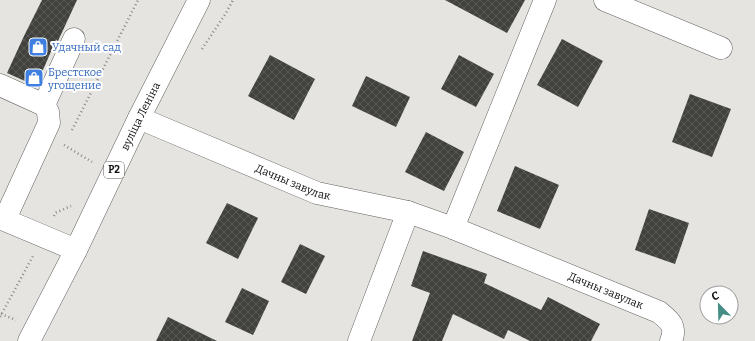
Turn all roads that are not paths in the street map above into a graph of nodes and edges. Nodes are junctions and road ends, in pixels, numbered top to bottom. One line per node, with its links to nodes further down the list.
1 (200, 0): 8 (street, вуліца Леніна / Р2)
2 (545, 0): 11 (street)
3 (605, 0): 5 (street)
4 (74, 39): 7 (street)
5 (721, 48)
6 (0, 84): 7 (street)
7 (44, 105): 10 (street)
8 (139, 118): 9 (street, Дачны завулак); 12 (street, вуліца Леніна / Р2)
9 (408, 212): 11 (street, Дачны завулак); 14 (street)
10 (2, 218): 12 (street)
11 (453, 228): 15 (street, Дачны завулак)
12 (76, 250): 13 (street, вуліца Леніна / Р2)
13 (29, 341)
14 (359, 341)
15 (670, 341)

